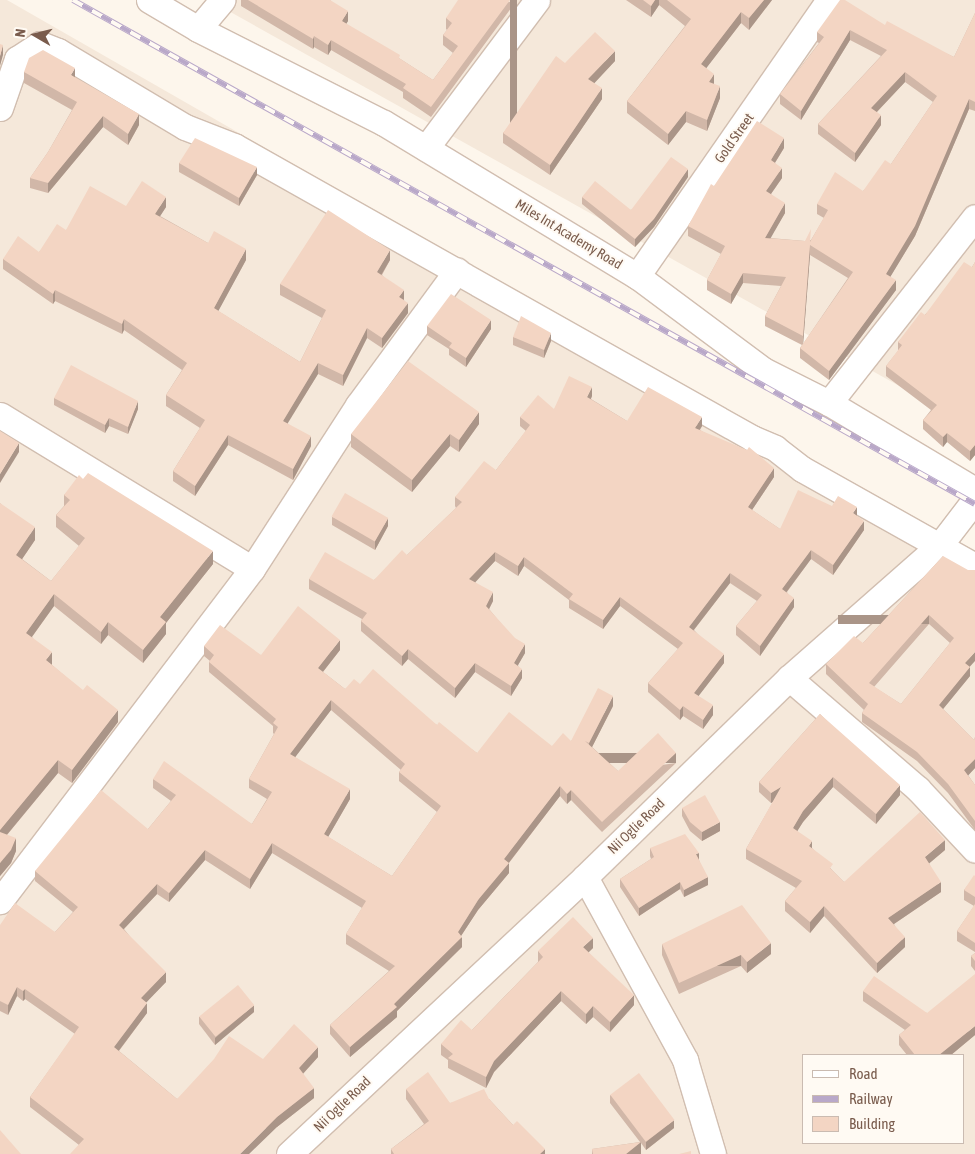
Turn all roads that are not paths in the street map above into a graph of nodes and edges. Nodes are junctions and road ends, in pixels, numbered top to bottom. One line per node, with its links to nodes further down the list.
1 (149, 0): 5 (street, Miles Int Academy Road)
2 (222, 0): 5 (street)
3 (537, 0): 7 (street)
4 (830, 0): 10 (street, Gold Street)
5 (198, 29): 7 (street, Miles Int Academy Road)
6 (0, 108): 9 (street)
7 (426, 148): 10 (street, Miles Int Academy Road)
8 (975, 217): 11 (street)
9 (457, 270): 14 (street); 16 (street)
10 (637, 276): 11 (street, Miles Int Academy Road)
11 (829, 403): 13 (street, Miles Int Academy Road)
12 (0, 415): 16 (street)
13 (975, 491): 14 (street, Nii Oglie Road)
14 (940, 545): 15 (street); 17 (street, Nii Oglie Road)
15 (975, 566)
16 (252, 569): 20 (street)
17 (789, 678): 18 (street); 19 (street, Nii Oglie Road)
18 (975, 850)
19 (585, 876): 21 (street, Nii Oglie Road); 22 (street)
20 (2, 893)
21 (289, 1154)
22 (713, 1154)

